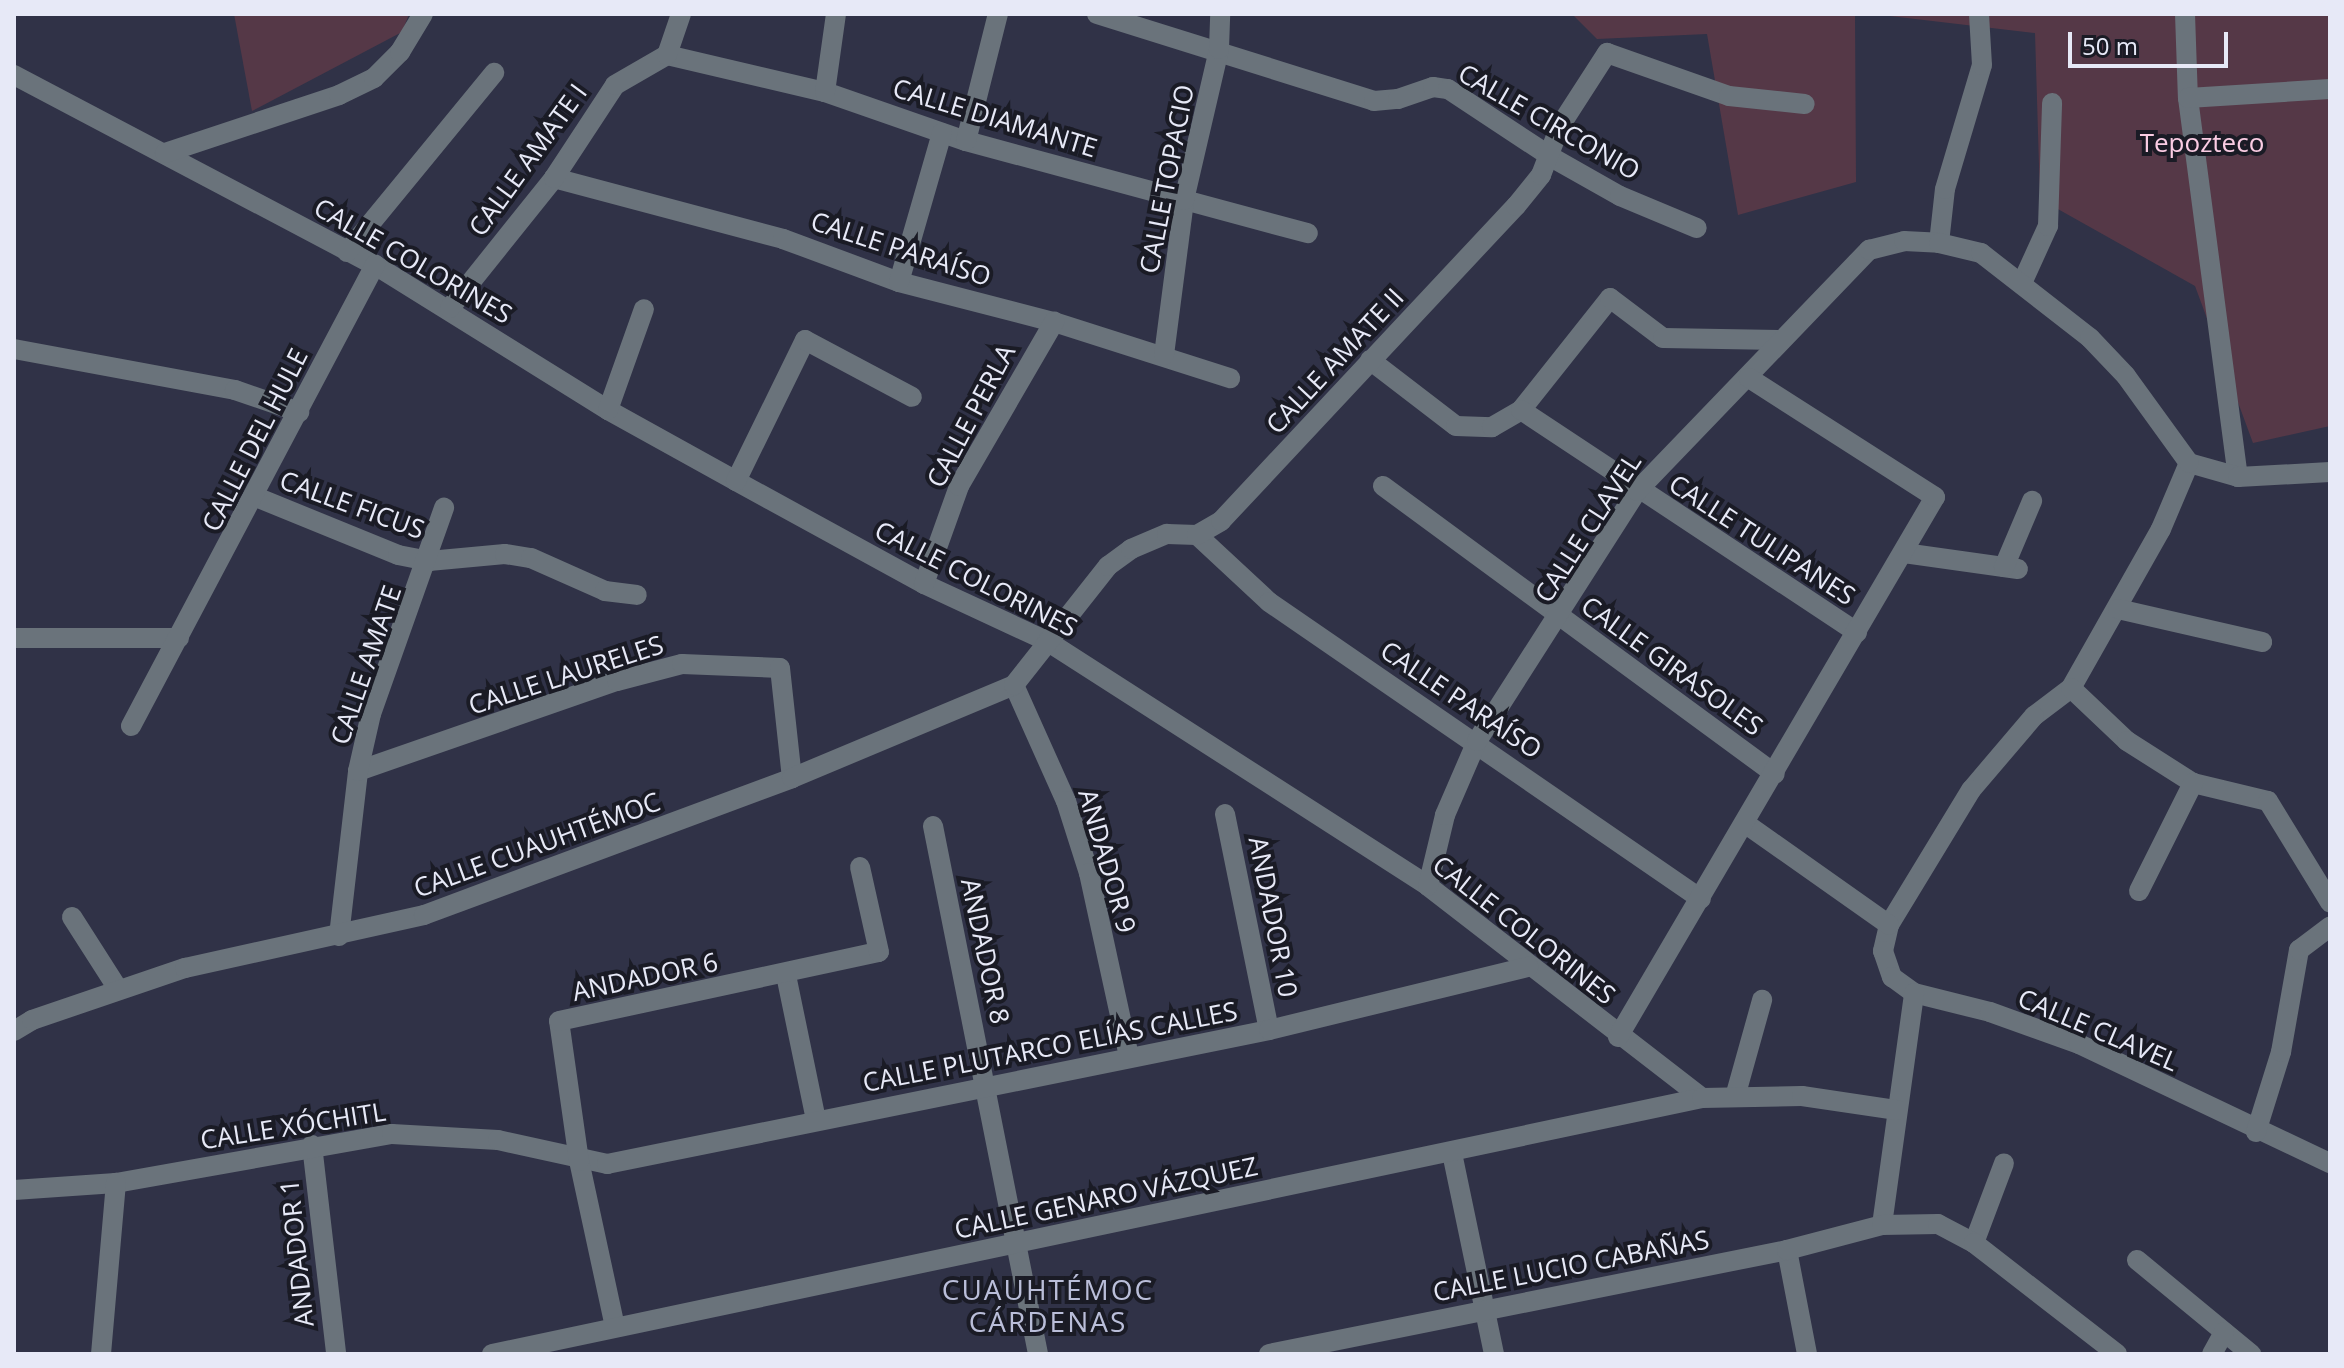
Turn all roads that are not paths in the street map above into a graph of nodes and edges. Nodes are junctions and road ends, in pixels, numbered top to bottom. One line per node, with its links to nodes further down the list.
1 (423, 14): 20 (street)
2 (681, 14): 10 (street)
3 (836, 14): 14 (street)
4 (998, 14): 19 (street)
5 (1097, 14): 9 (street, CALLE CIRCONIO)
6 (1220, 14): 9 (street, CALLE TOPACIO)
7 (1979, 14): 26 (street)
8 (2185, 14): 15 (street)
9 (1219, 49): 21 (street, CALLE CIRCONIO); 23 (street, CALLE TOPACIO)
10 (667, 55): 14 (street, CALLE DIAMANTE); 22 (street, CALLE AMATE I)
11 (494, 73): 27 (street)
12 (14, 75): 20 (street, CALLE COLORINES)
13 (2330, 89): 15 (street)
14 (825, 92): 18 (street, CALLE DIAMANTE)
15 (2188, 98): 46 (street)
16 (2052, 103): 30 (street)
17 (1805, 104): 21 (street, CALLE AMATE II)
18 (942, 133): 19 (street, CALLE DIAMANTE); 29 (street)
19 (966, 141): 23 (street, CALLE DIAMANTE)
20 (165, 153): 27 (street, CALLE COLORINES)
21 (1551, 157): 24 (street, CALLE CIRCONIO); 37 (street, CALLE AMATE II)
22 (554, 178): 29 (street, CALLE PARAÍSO); 31 (street, CALLE AMATE I)
23 (1184, 200): 25 (street, CALLE DIAMANTE); 36 (street, CALLE TOPACIO)
24 (1697, 228)
25 (1308, 233)
26 (1939, 243): 30 (street); 34 (street, CALLE CLAVEL)
27 (347, 252): 28 (street, CALLE COLORINES)
28 (375, 265): 31 (street, CALLE COLORINES); 43 (street, CALLE DEL HULE)
29 (899, 282): 33 (street, CALLE PARAÍSO)
30 (2022, 283): 44 (street)
31 (450, 308): 41 (street, CALLE COLORINES)
32 (644, 309): 41 (street)
33 (1054, 322): 36 (street, CALLE PARAÍSO); 56 (street, CALLE PERLA)
34 (1779, 340): 39 (street, CALLE CLAVEL); 42 (street)
35 (14, 349): 43 (street)
36 (1164, 355): 38 (street, CALLE PARAÍSO)
37 (1370, 360): 42 (street); 53 (street, CALLE AMATE II)
38 (1230, 378)
39 (1749, 378): 49 (street, CALLE CLAVEL); 54 (street)
40 (912, 397): 47 (street)
41 (608, 410): 47 (street, CALLE COLORINES)
42 (1521, 410): 49 (street, CALLE TULIPANES)
43 (299, 412): 50 (street, CALLE DEL HULE)
44 (2189, 463): 46 (street); 58 (street)
45 (2330, 472): 46 (street)
46 (2238, 477)
47 (736, 481): 56 (street, CALLE COLORINES)
48 (1383, 486): 59 (street, CALLE GIRASOLES)
49 (1637, 491): 59 (street, CALLE CLAVEL); 60 (street, CALLE TULIPANES)
50 (256, 497): 55 (street, CALLE FICUS); 62 (street, CALLE DEL HULE)
51 (2032, 501): 54 (street)
52 (444, 508): 55 (street, CALLE AMATE)
53 (1197, 535): 63 (street); 68 (street, CALLE PARAÍSO)
54 (1904, 553): 60 (street)
55 (429, 561): 57 (street, CALLE FICUS); 69 (street, CALLE AMATE)
56 (924, 584): 63 (street, CALLE COLORINES)
57 (637, 595)
58 (2118, 609): 64 (street); 66 (street)
59 (1561, 616): 68 (street, CALLE CLAVEL); 70 (street, CALLE GIRASOLES)
60 (1857, 632): 70 (street)
61 (14, 638): 62 (street)
62 (179, 638): 67 (street, CALLE DEL HULE)
63 (1047, 641): 65 (street); 77 (street, CALLE COLORINES)
64 (2262, 642)
65 (1014, 685): 71 (street, CALLE CUAUHTÉMOC); 93 (street, ANDADOR 9)
66 (2071, 688): 72 (street); 82 (street)
67 (131, 726)
68 (1477, 741): 77 (street, CALLE CLAVEL); 79 (street, CALLE PARAÍSO)
69 (358, 771): 71 (street, CALLE LAURELES); 84 (street, CALLE AMATE)
70 (1775, 774): 74 (street)
71 (792, 778): 84 (street, CALLE CUAUHTÉMOC)
72 (2193, 783): 78 (street); 80 (street)
73 (1225, 814): 90 (street, ANDADOR 10)
74 (1746, 824): 79 (street); 82 (street)
75 (933, 826): 94 (street, ANDADOR 8)
76 (860, 867): 86 (street, ANDADOR 6)
77 (1428, 886): 85 (street, CALLE COLORINES)
78 (2139, 891)
79 (1701, 899): 92 (street)
80 (2330, 902)
81 (72, 917): 87 (street)
82 (1889, 925): 88 (street)
83 (2330, 927): 99 (street)
84 (339, 936): 87 (street, CALLE CUAUHTÉMOC)
85 (1528, 967): 90 (street, CALLE PLUTARCO ELÍAS CALLES); 92 (street, CALLE COLORINES)
86 (786, 975): 98 (street); 102 (street, ANDADOR 6)
87 (118, 989): 91 (street, CALLE CUAUHTÉMOC)
88 (1914, 993): 97 (street); 99 (street, CALLE CLAVEL)
89 (1762, 1000): 95 (street)
90 (1269, 1030): 93 (street, CALLE PLUTARCO ELÍAS CALLES)
91 (14, 1031)
92 (1618, 1037): 96 (street, CALLE COLORINES)
93 (1129, 1057): 94 (street, CALLE PLUTARCO ELÍAS CALLES)
94 (986, 1088): 98 (street, CALLE PLUTARCO ELÍAS CALLES); 108 (street, ANDADOR 8)
95 (1735, 1097): 96 (street); 97 (street)
96 (1702, 1098): 101 (street, CALLE GENARO VÁZQUEZ)
97 (1897, 1110): 107 (street)
98 (816, 1120): 102 (street, CALLE PLUTARCO ELÍAS CALLES)
99 (2256, 1132): 104 (street, CALLE CLAVEL)
100 (312, 1145): 102 (street, CALLE XÓCHITL); 105 (street, CALLE XÓCHITL); 117 (street, ANDADOR 1)
101 (1452, 1153): 108 (street, CALLE GENARO VÁZQUEZ); 112 (street)
102 (579, 1161): 113 (street)
103 (2004, 1163): 109 (street)
104 (2330, 1163)
105 (116, 1183): 106 (street, CALLE XÓCHITL); 116 (street)
106 (14, 1190)
107 (1882, 1225): 109 (street, CALLE LUCIO CABAÑAS); 110 (street, CALLE LUCIO CABAÑAS)
108 (1017, 1243): 113 (street, CALLE GENARO VÁZQUEZ); 119 (street, ANDADOR 8)
109 (1974, 1243): 123 (street, CALLE LUCIO CABAÑAS)
110 (1787, 1250): 112 (street, CALLE LUCIO CABAÑAS); 122 (street)
111 (2137, 1260): 114 (street)
112 (1484, 1308): 120 (street, CALLE LUCIO CABAÑAS); 121 (street)
113 (615, 1327): 115 (street, CALLE GENARO VÁZQUEZ)
114 (2224, 1332): 124 (street); 125 (street)
115 (522, 1351): 118 (street, CALLE GENARO VÁZQUEZ)
116 (101, 1354)
117 (336, 1354)
118 (492, 1354)
119 (1038, 1354)
120 (1269, 1354)
121 (1494, 1354)
122 (1807, 1354)
123 (2117, 1354)
124 (2212, 1354)
125 (2251, 1354)

